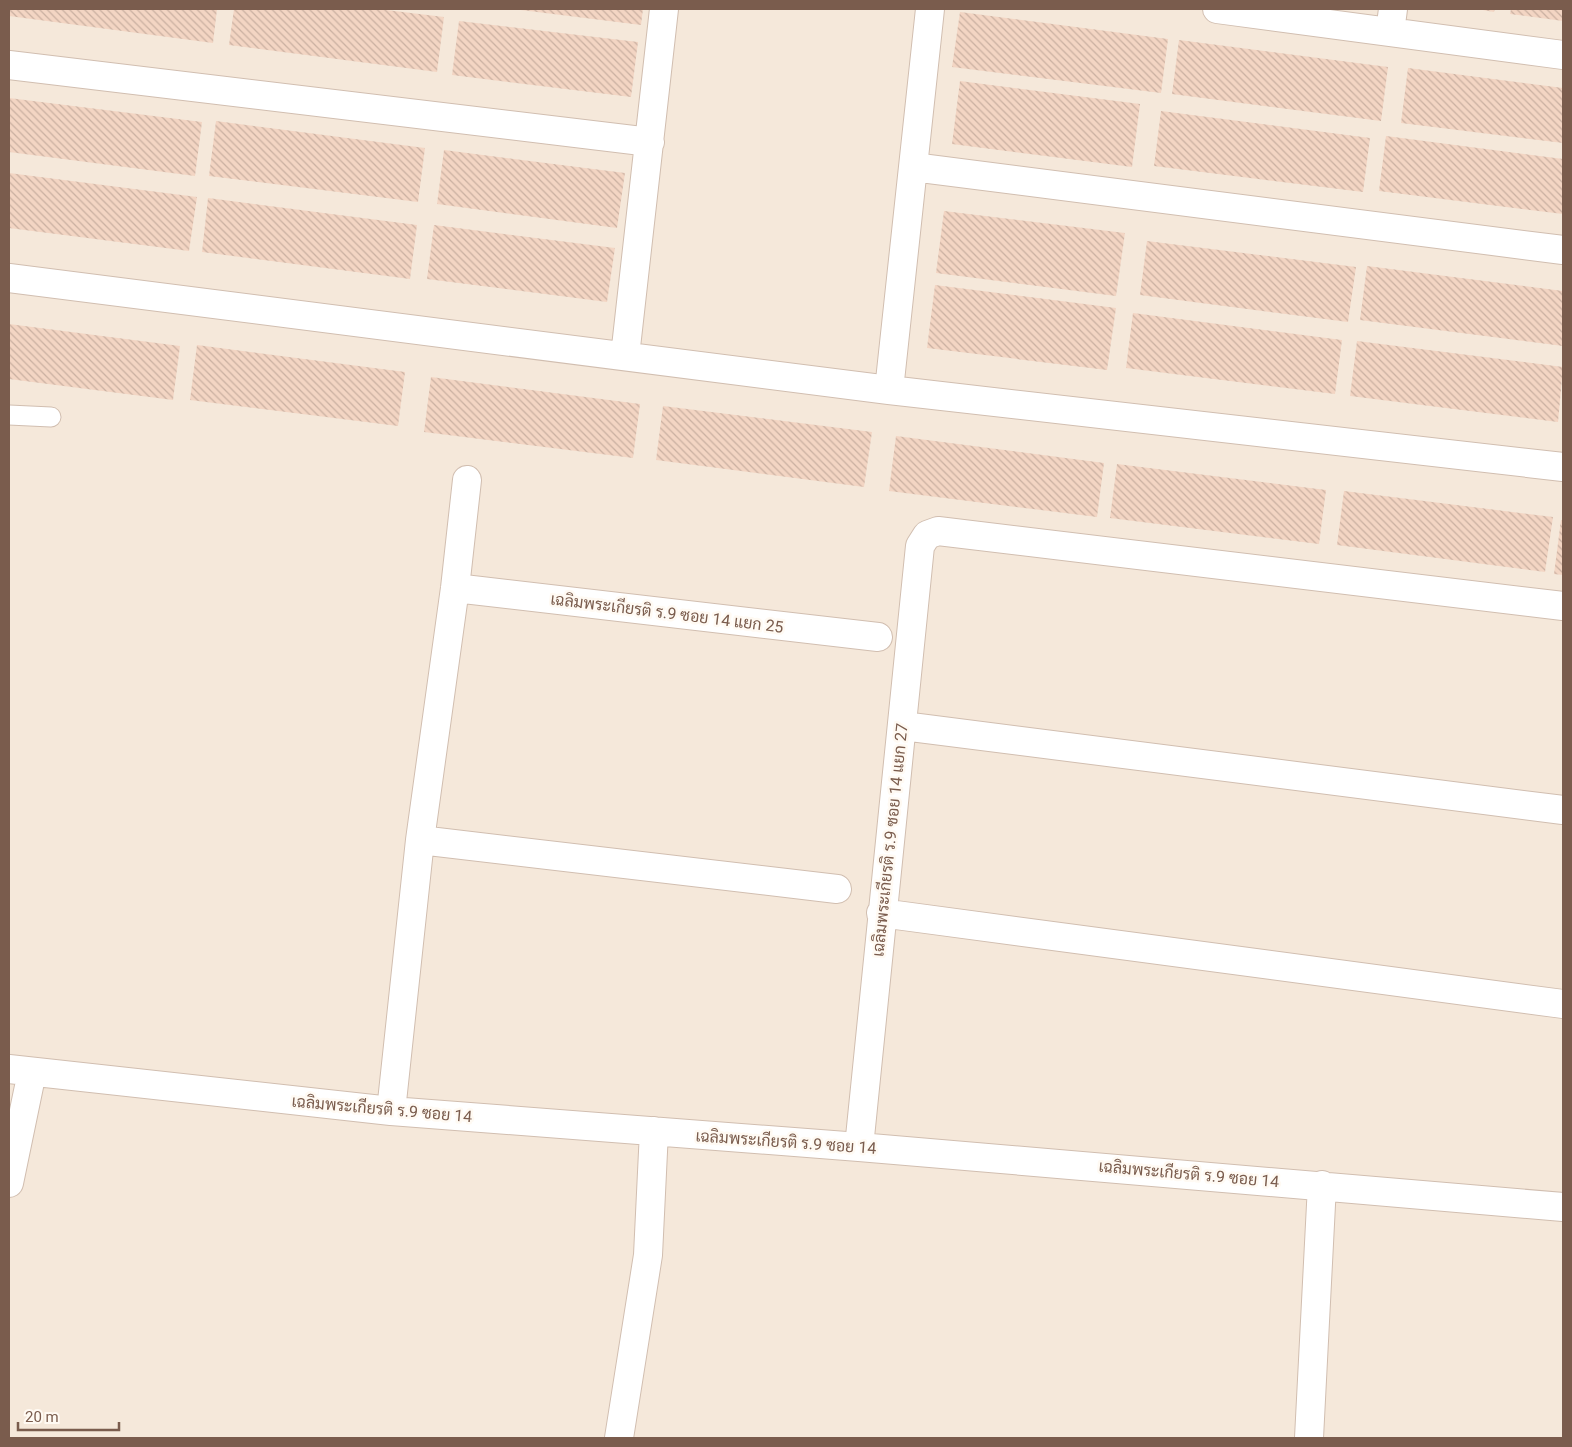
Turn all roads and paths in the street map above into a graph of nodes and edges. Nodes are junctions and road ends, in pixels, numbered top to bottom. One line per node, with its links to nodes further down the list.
1 (664, 9): 7 (street)
2 (930, 9): 8 (street)
3 (1216, 9): 4 (street)
4 (1391, 20): 5 (street)
5 (1563, 55)
6 (9, 65): 7 (street)
7 (650, 142): 11 (street)
8 (913, 168): 9 (street); 12 (street)
9 (1563, 250)
10 (9, 278): 11 (street)
11 (625, 356): 12 (street)
12 (889, 390): 15 (street)
13 (9, 415): 14 (lane)
14 (51, 417)
15 (1563, 467)
16 (466, 480): 17 (street)
17 (455, 588): 19 (street, เฉลิมพระเกียรติ ร.9 ซอย 14 แยก 25); 22 (street)
18 (1563, 606): 20 (street, เฉลิมพระเกียรติ ร.9 ซอย 14 แยก 27)
19 (878, 637)
20 (903, 726): 21 (street); 24 (street, เฉลิมพระเกียรติ ร.9 ซอย 14 แยก 27)
21 (1563, 810)
22 (420, 840): 23 (street); 27 (street)
23 (837, 888)
24 (881, 913): 25 (street); 29 (street, เฉลิมพระเกียรติ ร.9 ซอย 14 แยก 27)
25 (1563, 1004)
26 (20, 1071): 27 (street, เฉลิมพระเกียรติ ร.9 ซอย 14); 30 (street)
27 (392, 1111): 28 (street, เฉลิมพระเกียรติ ร.9 ซอย 14)
28 (654, 1131): 29 (street, เฉลิมพระเกียรติ ร.9 ซอย 14); 33 (street)
29 (859, 1147): 31 (street, เฉลิมพระเกียรติ ร.9 ซอย 14)
30 (9, 1183)
31 (1322, 1186): 32 (street, เฉลิมพระเกียรติ ร.9 ซอย 14); 34 (street)
32 (1563, 1207)
33 (619, 1438)
34 (1309, 1438)

